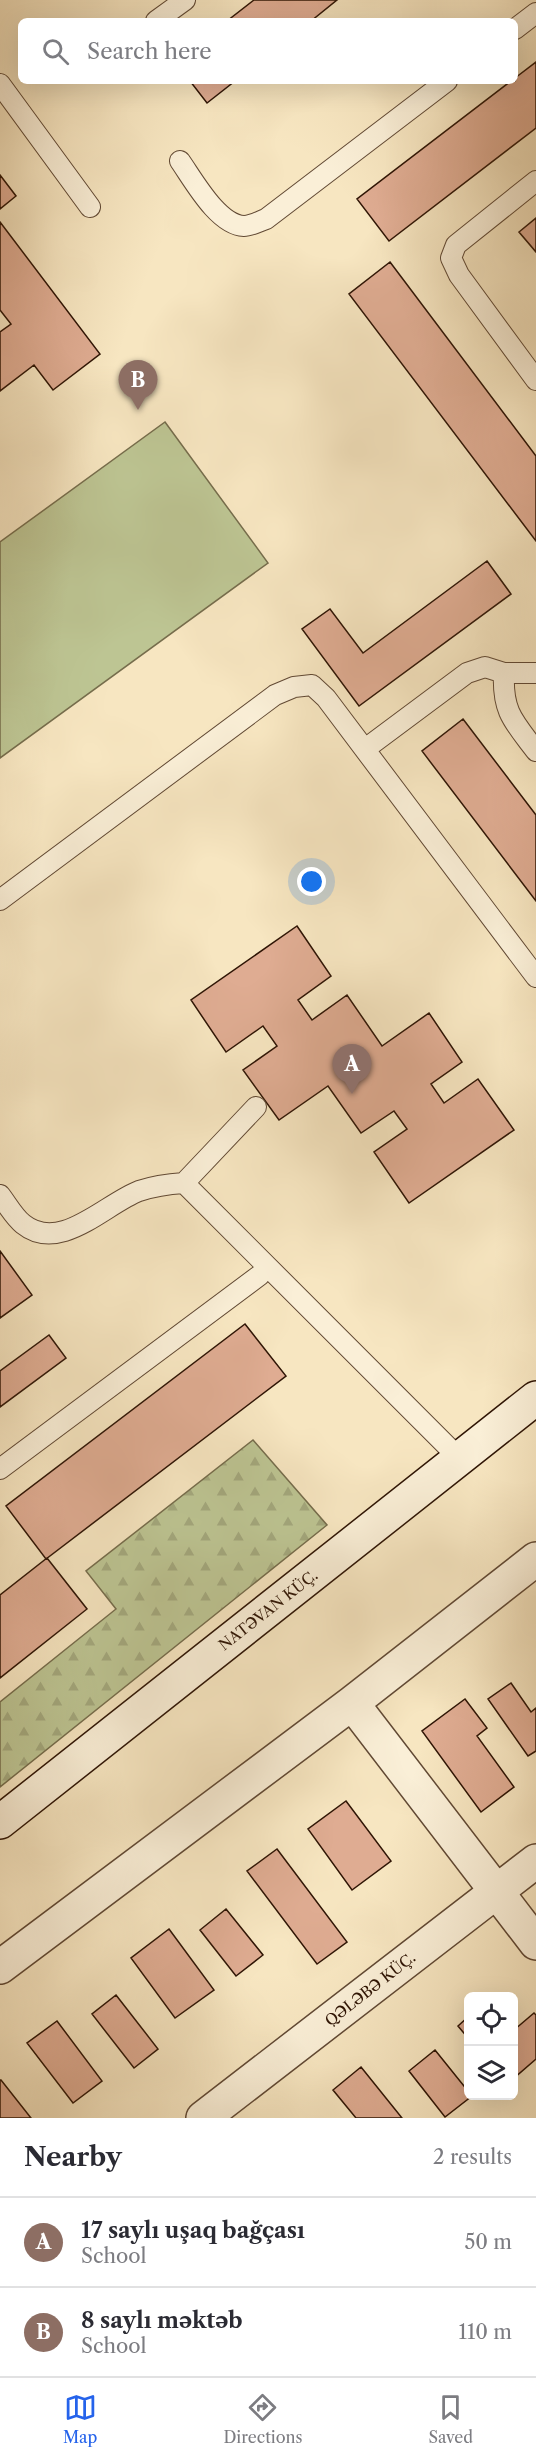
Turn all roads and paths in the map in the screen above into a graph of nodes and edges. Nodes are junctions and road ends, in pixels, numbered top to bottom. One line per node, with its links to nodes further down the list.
1 (185, 0): 3 (lane)
2 (536, 13): 4 (lane)
3 (160, 18)
4 (518, 27)
5 (0, 84): 9 (lane)
6 (443, 84): 7 (lane)
7 (180, 162)
8 (536, 181): 10 (lane)
9 (90, 207)
10 (536, 380)
11 (536, 673): 12 (lane)
12 (504, 674): 13 (lane); 14 (lane)
13 (365, 749): 15 (lane); 16 (lane)
14 (536, 751)
15 (0, 900)
16 (536, 977)
17 (256, 1107): 18 (lane)
18 (184, 1183): 19 (lane); 22 (lane)
19 (0, 1195)
20 (260, 1275): 23 (lane)
21 (536, 1398): 22 (street, NATƏVAN KÜÇ.)
22 (459, 1458): 26 (street, NATƏVAN KÜÇ.)
23 (0, 1469)
24 (536, 1559): 25 (street)
25 (352, 1703): 28 (street); 30 (street)
26 (0, 1822)
27 (536, 1861): 28 (street, QƏLƏBƏ KÜÇ.)
28 (496, 1891): 29 (street); 31 (street, QƏLƏBƏ KÜÇ.)
29 (536, 1943)
30 (0, 1967)
31 (203, 2118)

